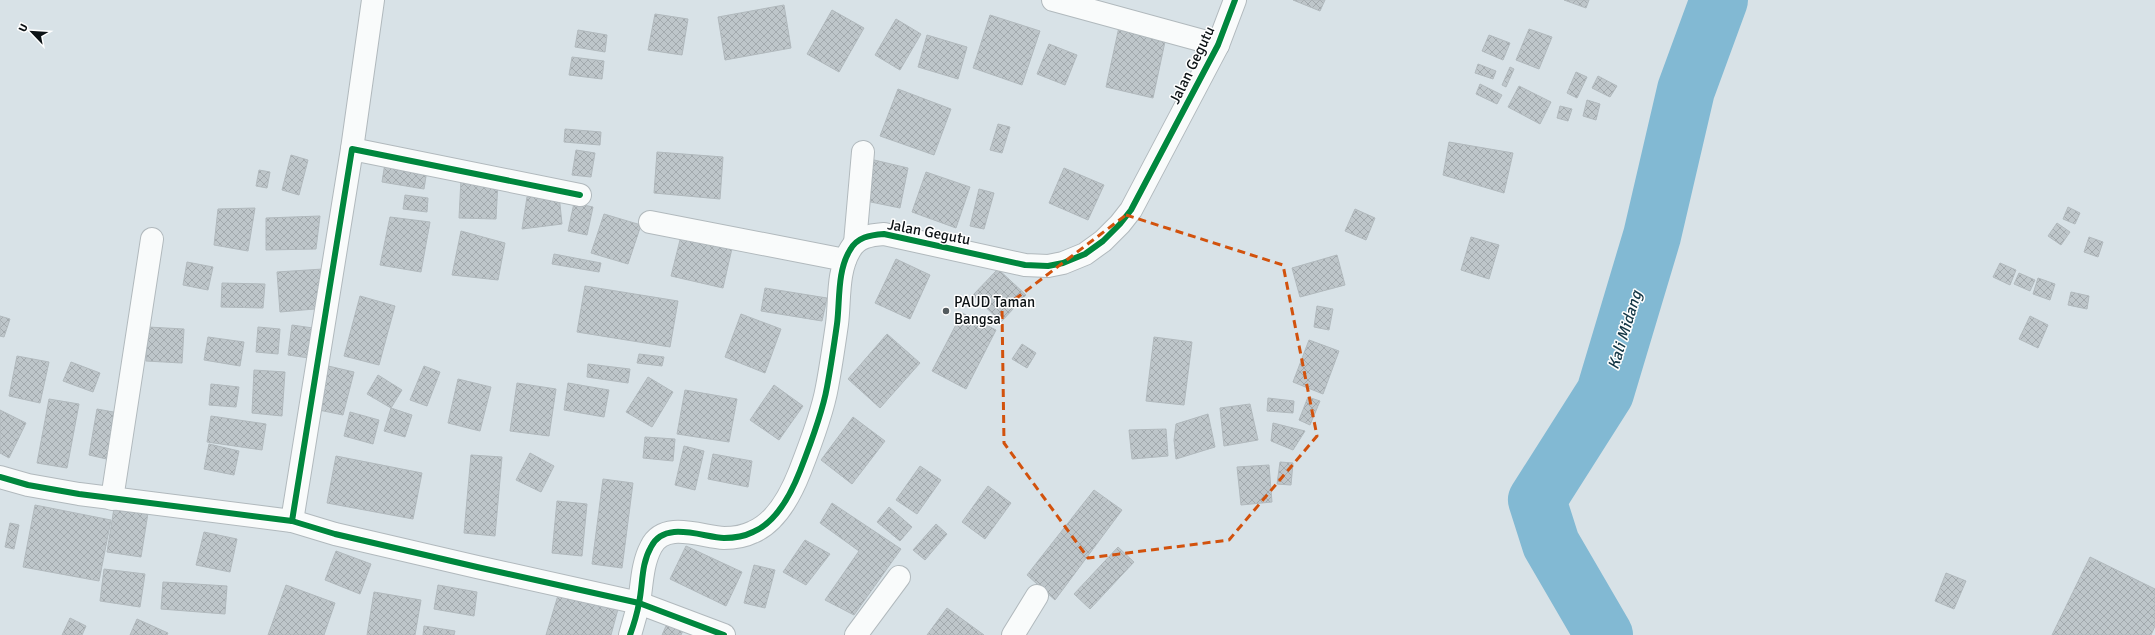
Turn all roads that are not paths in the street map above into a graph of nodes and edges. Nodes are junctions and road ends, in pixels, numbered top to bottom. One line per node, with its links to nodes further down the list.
1 (373, 0): 5 (street)
2 (1053, 0): 4 (street)
3 (1235, 0): 4 (street, Jalan Gegutu)
4 (1218, 45): 10 (street, Jalan Gegutu)
5 (352, 149): 7 (street); 13 (street)
6 (863, 152): 10 (street)
7 (580, 196)
8 (650, 222): 10 (street)
9 (152, 239): 12 (street)
10 (850, 251): 16 (street)
11 (0, 477): 12 (street)
12 (112, 499): 13 (street)
13 (292, 521): 16 (street)
14 (898, 577): 19 (street)
15 (1037, 596): 20 (street)
16 (639, 603): 17 (street); 18 (street)
17 (630, 635)
18 (724, 635)
19 (856, 635)
20 (1013, 635)

